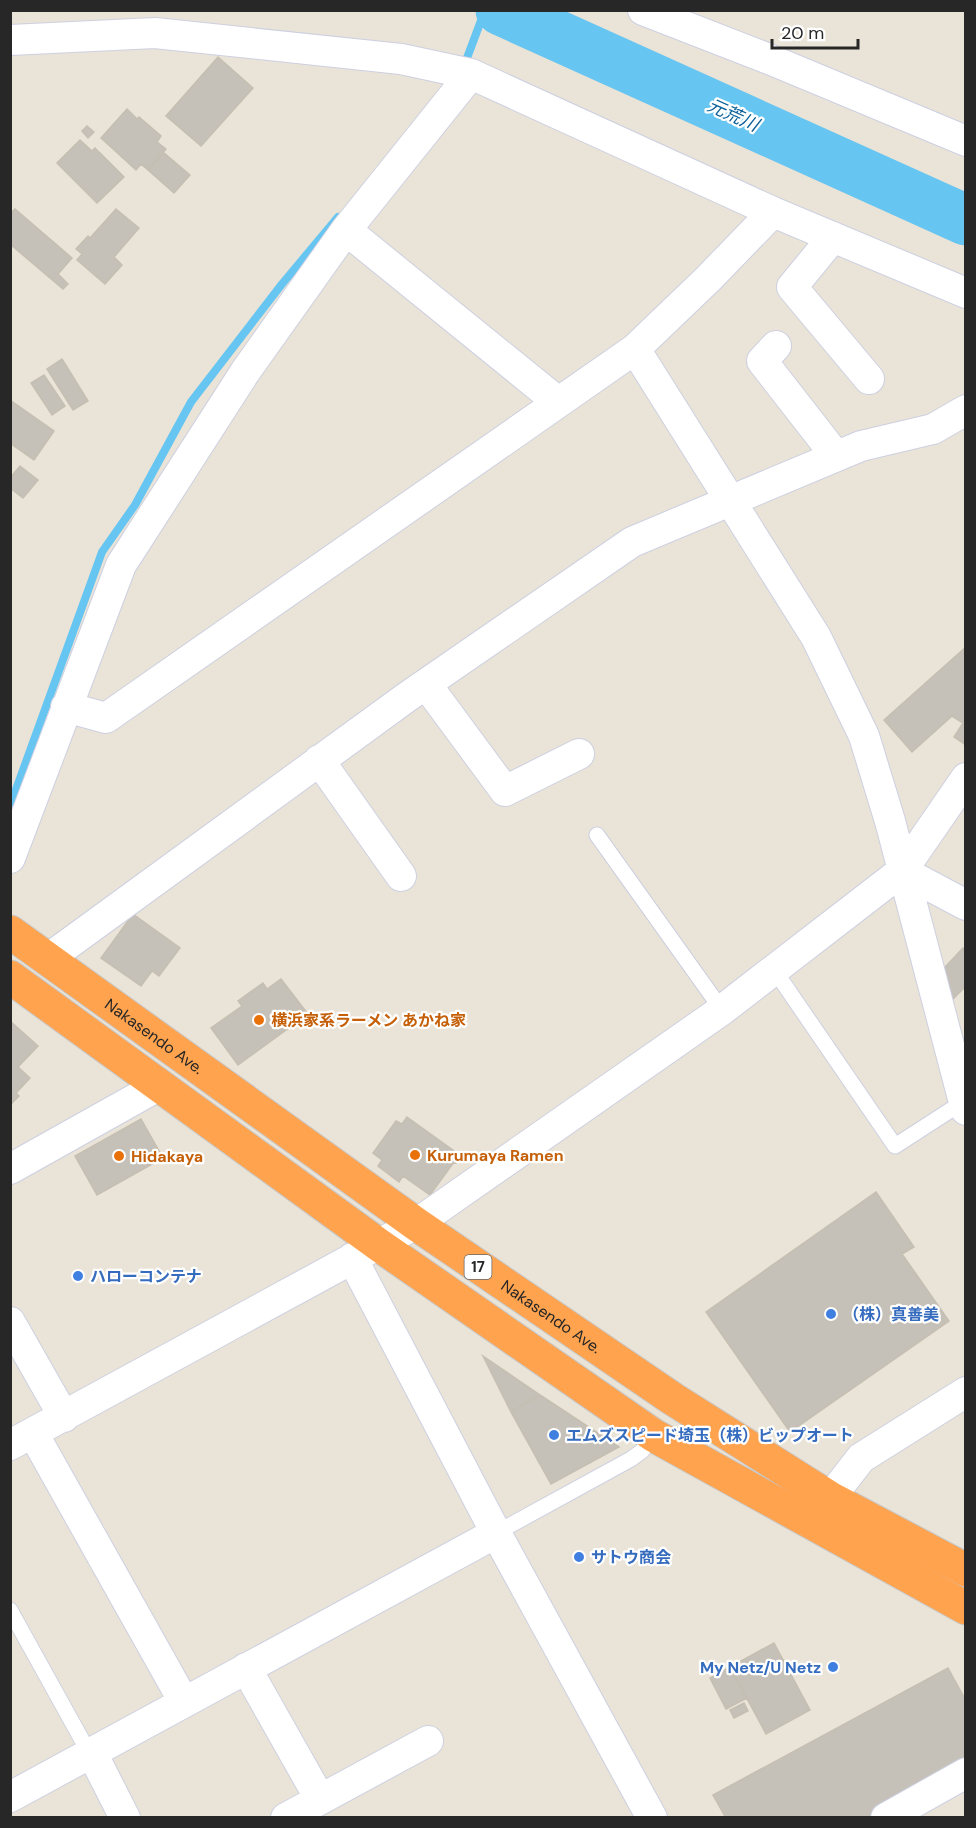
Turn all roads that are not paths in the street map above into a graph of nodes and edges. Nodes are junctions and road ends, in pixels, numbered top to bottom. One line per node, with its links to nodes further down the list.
1 (643, 10): 4 (street)
2 (10, 40): 3 (street)
3 (471, 74): 5 (street); 6 (street)
4 (966, 141)
5 (773, 212): 7 (street); 10 (street)
6 (346, 230): 12 (street); 17 (street)
7 (833, 237): 8 (street); 11 (street)
8 (966, 293)
9 (776, 346): 14 (street)
10 (635, 348): 12 (street); 15 (street)
11 (869, 379)
12 (558, 402): 17 (street)
13 (966, 410): 14 (street)
14 (836, 456): 15 (street)
15 (730, 500): 16 (street); 23 (street)
16 (426, 684): 18 (street); 19 (street)
17 (66, 707): 22 (street)
18 (579, 754)
19 (319, 760): 24 (street); 27 (street)
20 (966, 778): 23 (street)
21 (597, 835): 30 (lane)
22 (10, 858)
23 (902, 871): 25 (street); 28 (street); 32 (street)
24 (400, 876)
25 (966, 905)
26 (10, 932): 27 (highway, Nakasendo Ave. / 17)
27 (49, 958): 34 (highway, Nakasendo Ave. / 17)
28 (775, 971): 30 (street); 32 (lane)
29 (10, 977): 31 (highway, 17)
30 (722, 1010): 34 (street)
31 (159, 1085): 33 (street); 35 (highway, 17)
32 (964, 1106)
33 (10, 1168)
34 (416, 1224): 35 (street); 41 (highway, Nakasendo Ave. / 17)
35 (366, 1251): 38 (street); 39 (highway, 17); 42 (street)
36 (10, 1322): 38 (street)
37 (966, 1392): 41 (street)
38 (64, 1417): 40 (street)
39 (653, 1435): 42 (lane); 44 (highway, 17)
40 (22, 1439): 47 (street)
41 (830, 1498): 43 (highway, Nakasendo Ave. / 17)
42 (496, 1533): 46 (street); 55 (street)
43 (966, 1570)
44 (966, 1608)
45 (10, 1610): 49 (lane)
46 (246, 1668): 47 (street); 52 (street)
47 (184, 1702): 49 (street)
48 (428, 1741): 52 (street)
49 (92, 1753): 51 (street); 53 (street)
50 (964, 1788): 56 (street); 57 (street)
51 (10, 1797)
52 (320, 1799): 54 (street)
53 (125, 1818)
54 (286, 1818)
55 (652, 1818)
56 (886, 1818)
57 (908, 1818)

